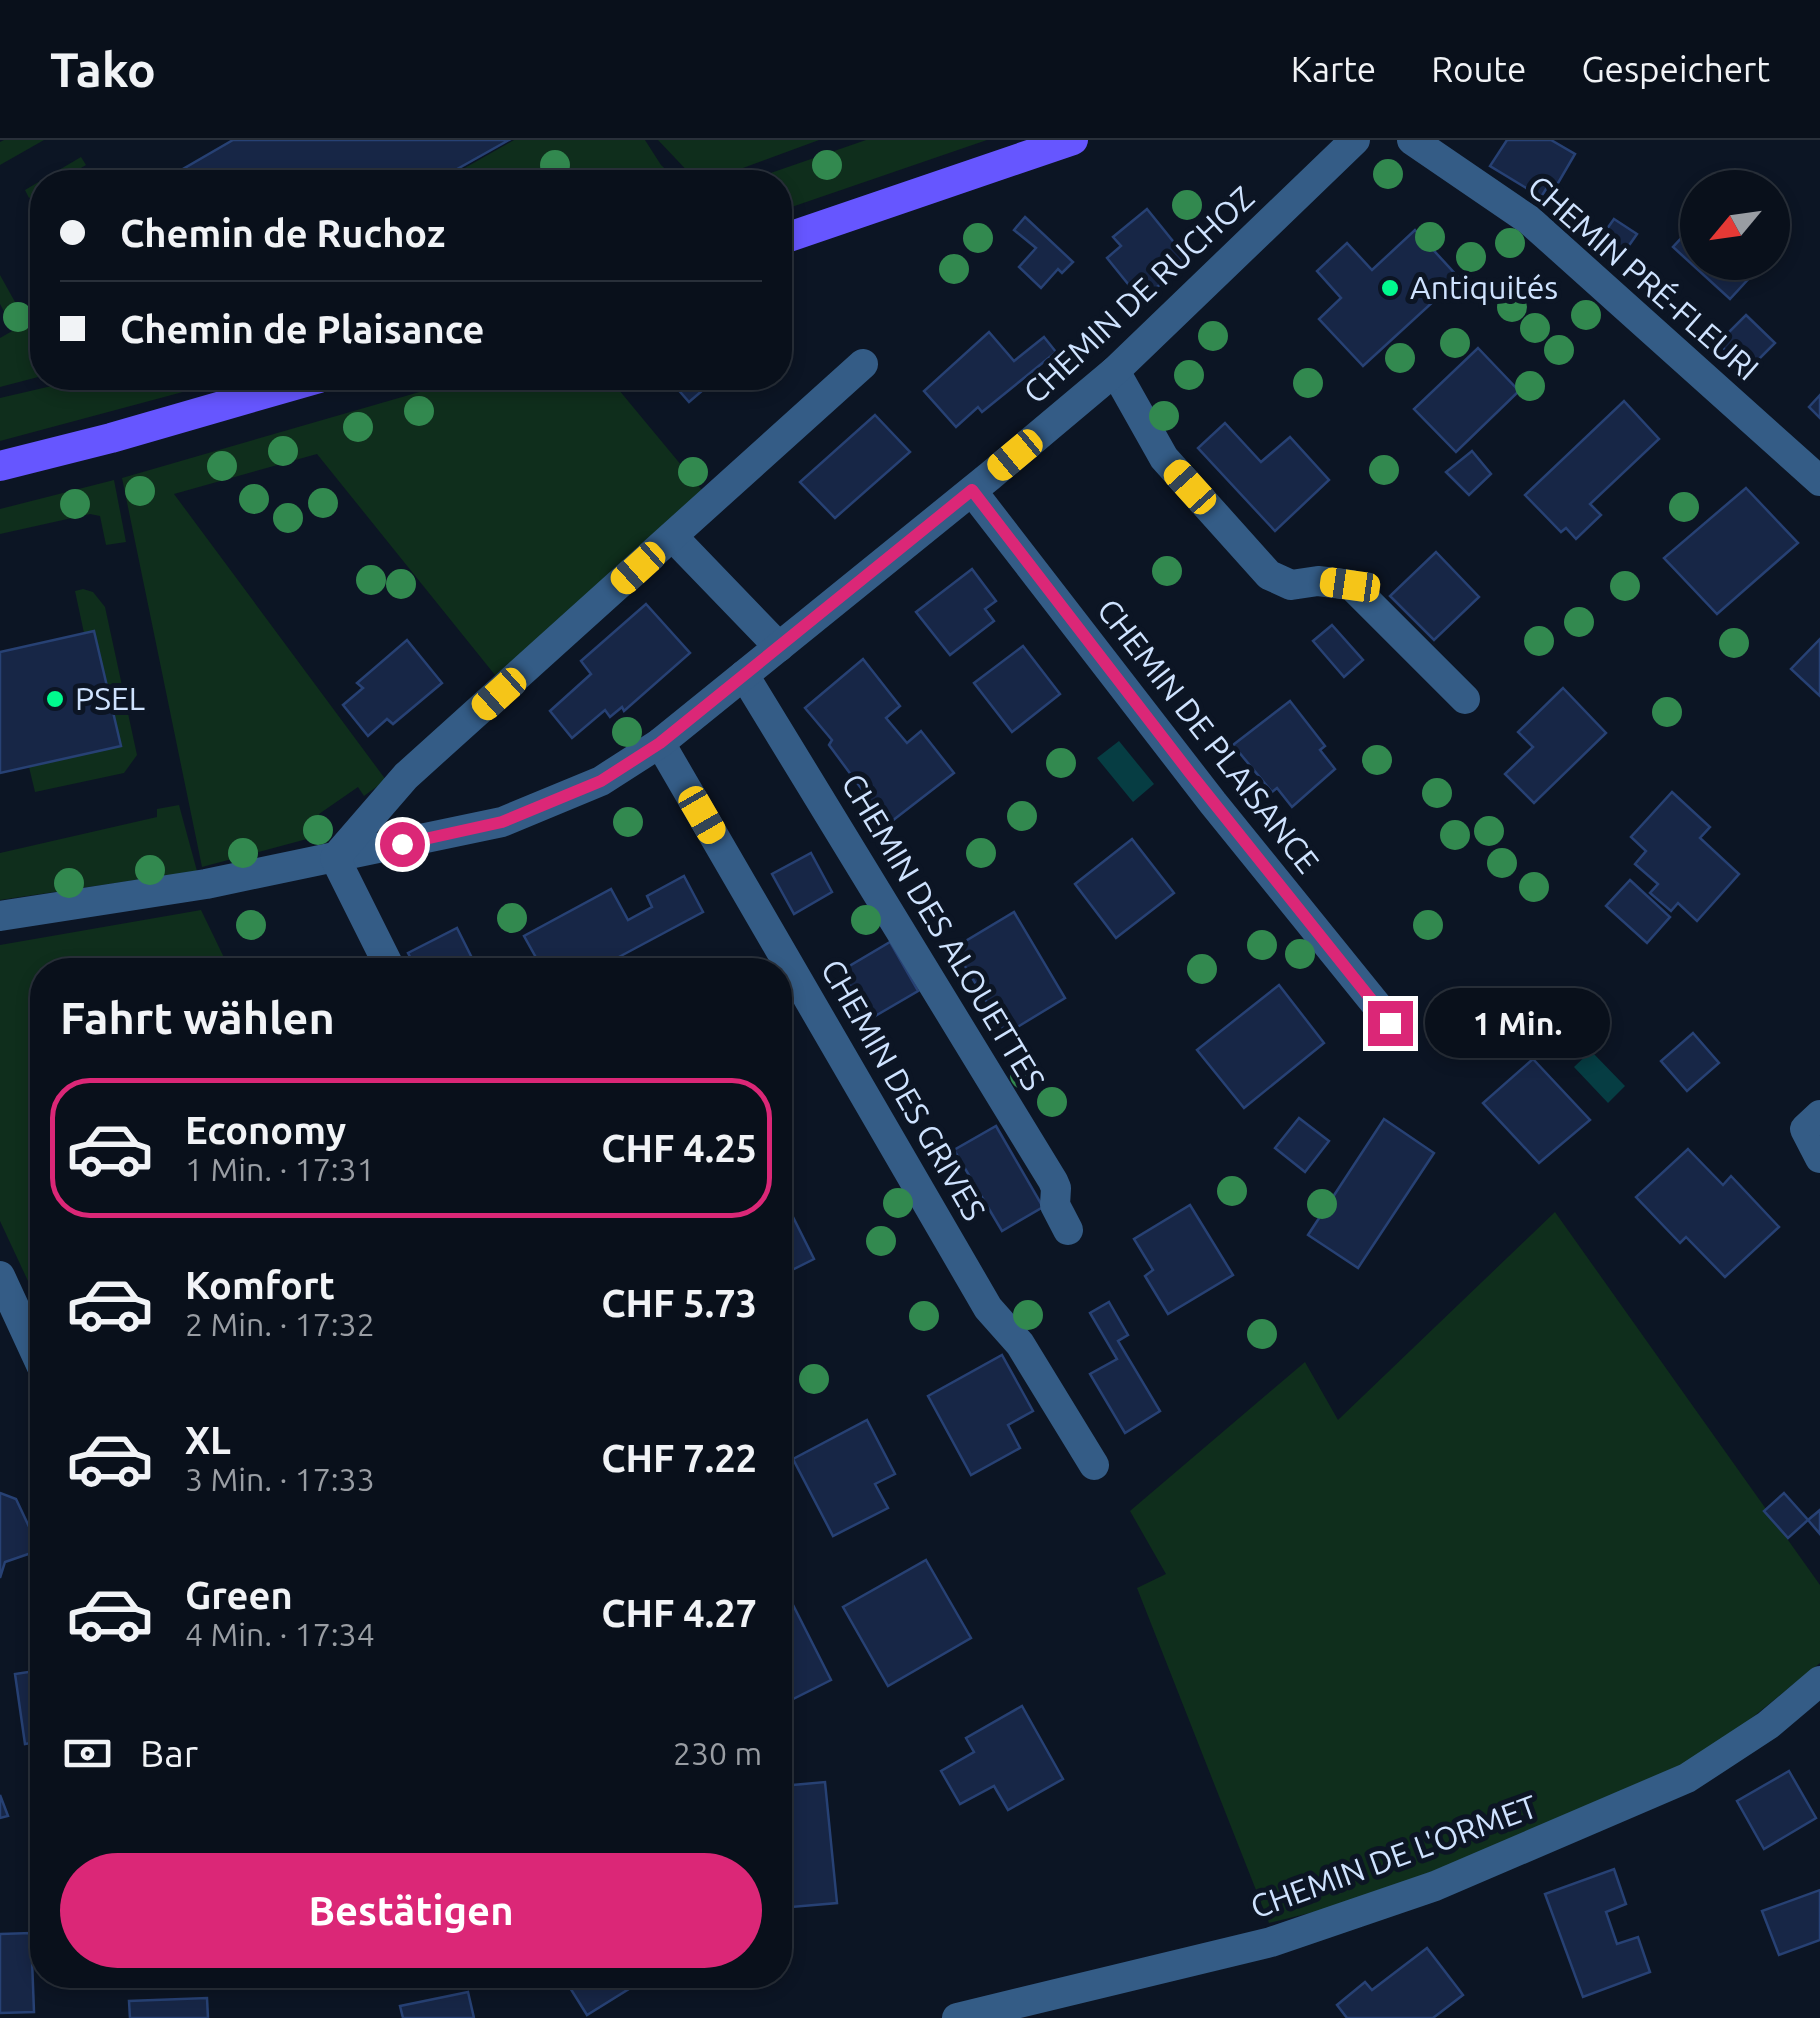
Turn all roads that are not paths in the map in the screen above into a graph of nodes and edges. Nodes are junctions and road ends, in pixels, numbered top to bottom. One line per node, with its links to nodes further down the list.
1 (1073, 140): 4 (main road)
2 (1354, 140): 6 (street, CHEMIN DE RUCHOZ)
3 (1412, 140): 9 (street, CHEMIN PRÉ-FLEURI)
4 (792, 236)
5 (863, 364): 11 (street)
6 (1115, 371): 10 (street, CHEMIN DE RUCHOZ); 14 (street)
7 (278, 390): 8 (main road)
8 (0, 466)
9 (1820, 481)
10 (972, 490): 12 (street, CHEMIN DE RUCHOZ); 21 (street, CHEMIN DE PLAISANCE)
11 (673, 536): 12 (street); 16 (street)
12 (778, 647): 13 (street, CHEMIN DE RUCHOZ)
13 (744, 674): 15 (street, CHEMIN DE RUCHOZ); 24 (street, CHEMIN DES ALOUETTES)
14 (1465, 699)
15 (660, 743): 16 (street, CHEMIN DE RUCHOZ); 19 (street, CHEMIN DES GRIVES)
16 (335, 858): 17 (street, CHEMIN DE RUCHOZ); 18 (street)
17 (0, 916)
18 (385, 958)
19 (785, 958)
20 (792, 970): 27 (street, CHEMIN DES GRIVES)
21 (1390, 1023)
22 (1820, 1114): 23 (street)
23 (1820, 1158)
24 (1068, 1230)
25 (0, 1276): 26 (street)
26 (30, 1341)
27 (1094, 1464)
28 (1820, 1681): 29 (street, CHEMIN DE L'ORMET)
29 (957, 2018)

